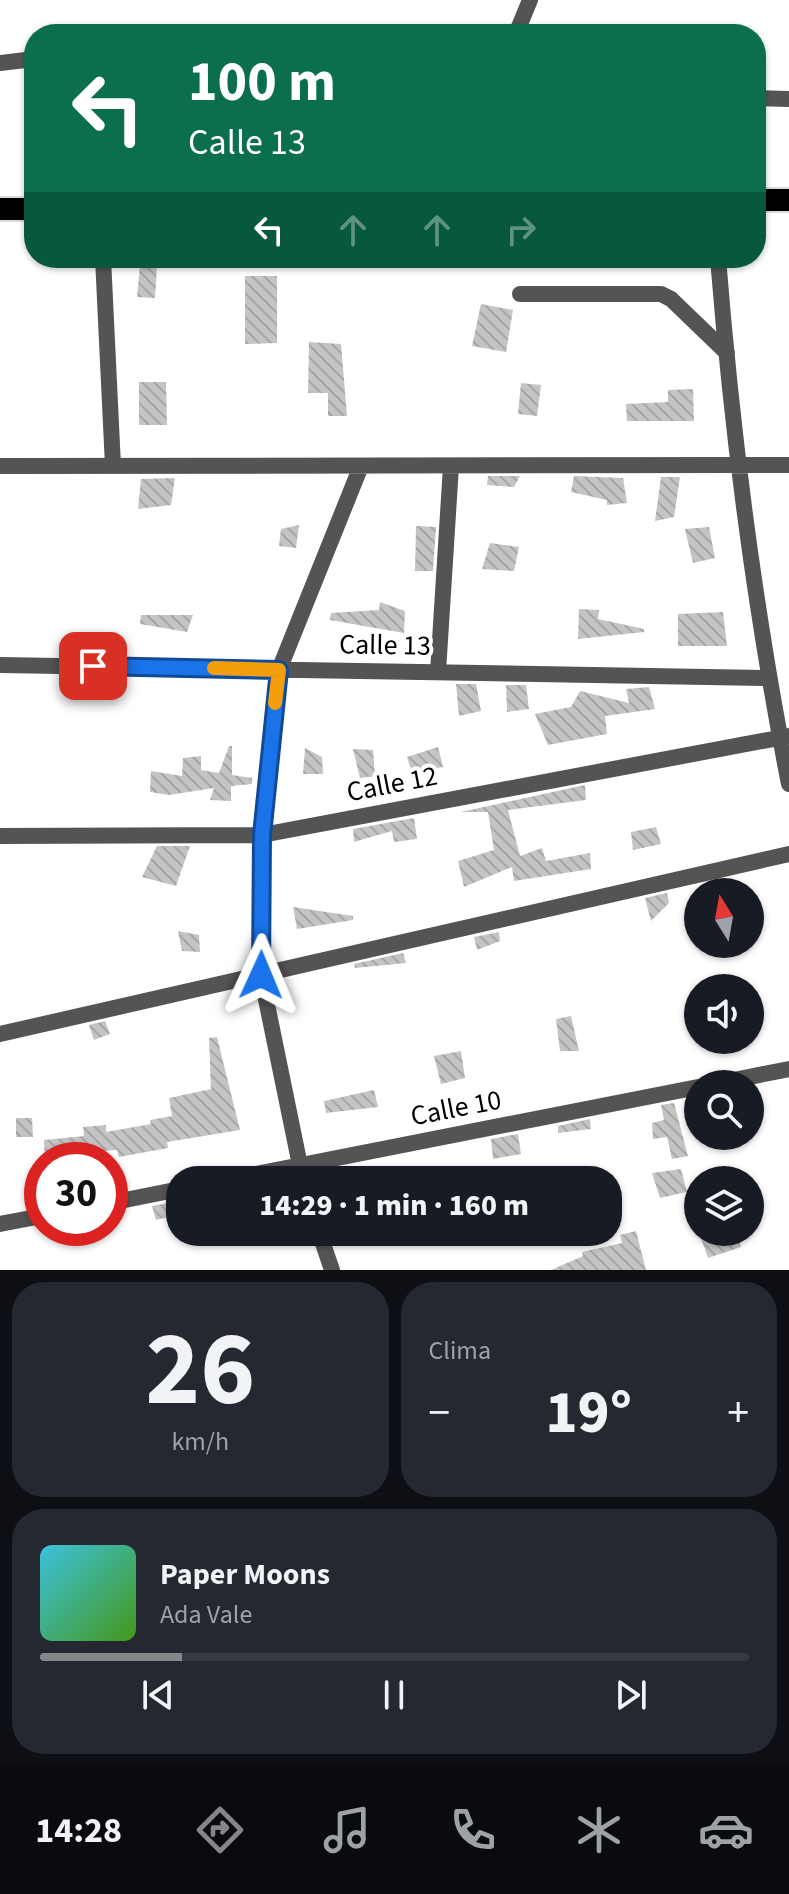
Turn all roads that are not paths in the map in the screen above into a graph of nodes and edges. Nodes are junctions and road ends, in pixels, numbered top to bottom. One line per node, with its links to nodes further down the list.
1 (530, 0): 2 (street)
2 (520, 24)
3 (24, 60): 4 (street)
4 (0, 63)
5 (766, 98): 6 (street)
6 (789, 99)
7 (766, 200): 8 (highway)
8 (789, 200)
9 (0, 209): 10 (highway)
10 (24, 209)
11 (103, 268): 17 (street)
12 (719, 268): 14 (street)
13 (520, 294): 14 (street)
14 (727, 353): 20 (street)
15 (789, 465): 20 (street)
16 (0, 466): 17 (street)
17 (113, 466): 18 (street)
18 (361, 466): 19 (street); 22 (street)
19 (451, 466): 20 (street); 23 (street)
20 (738, 466): 24 (street)
21 (0, 665): 22 (street, Calle 13)
22 (279, 670): 23 (street, Calle 13); 27 (street)
23 (438, 672): 24 (street, Calle 13)
24 (769, 678): 25 (street)
25 (784, 737): 26 (street); 27 (street, Calle 12)
26 (789, 784)
27 (262, 835): 28 (street, Calle 12); 30 (street)
28 (0, 836)
29 (789, 854): 30 (street)
30 (261, 975): 31 (street); 35 (street)
31 (0, 1034)
32 (789, 1069): 33 (street)
33 (764, 1074)
34 (684, 1090): 36 (street, Calle 10)
35 (299, 1166)
36 (332, 1166)
37 (166, 1192): 38 (street)
38 (128, 1199)
39 (24, 1219): 40 (street)
40 (0, 1224)
41 (324, 1246): 42 (street)
42 (332, 1270)

